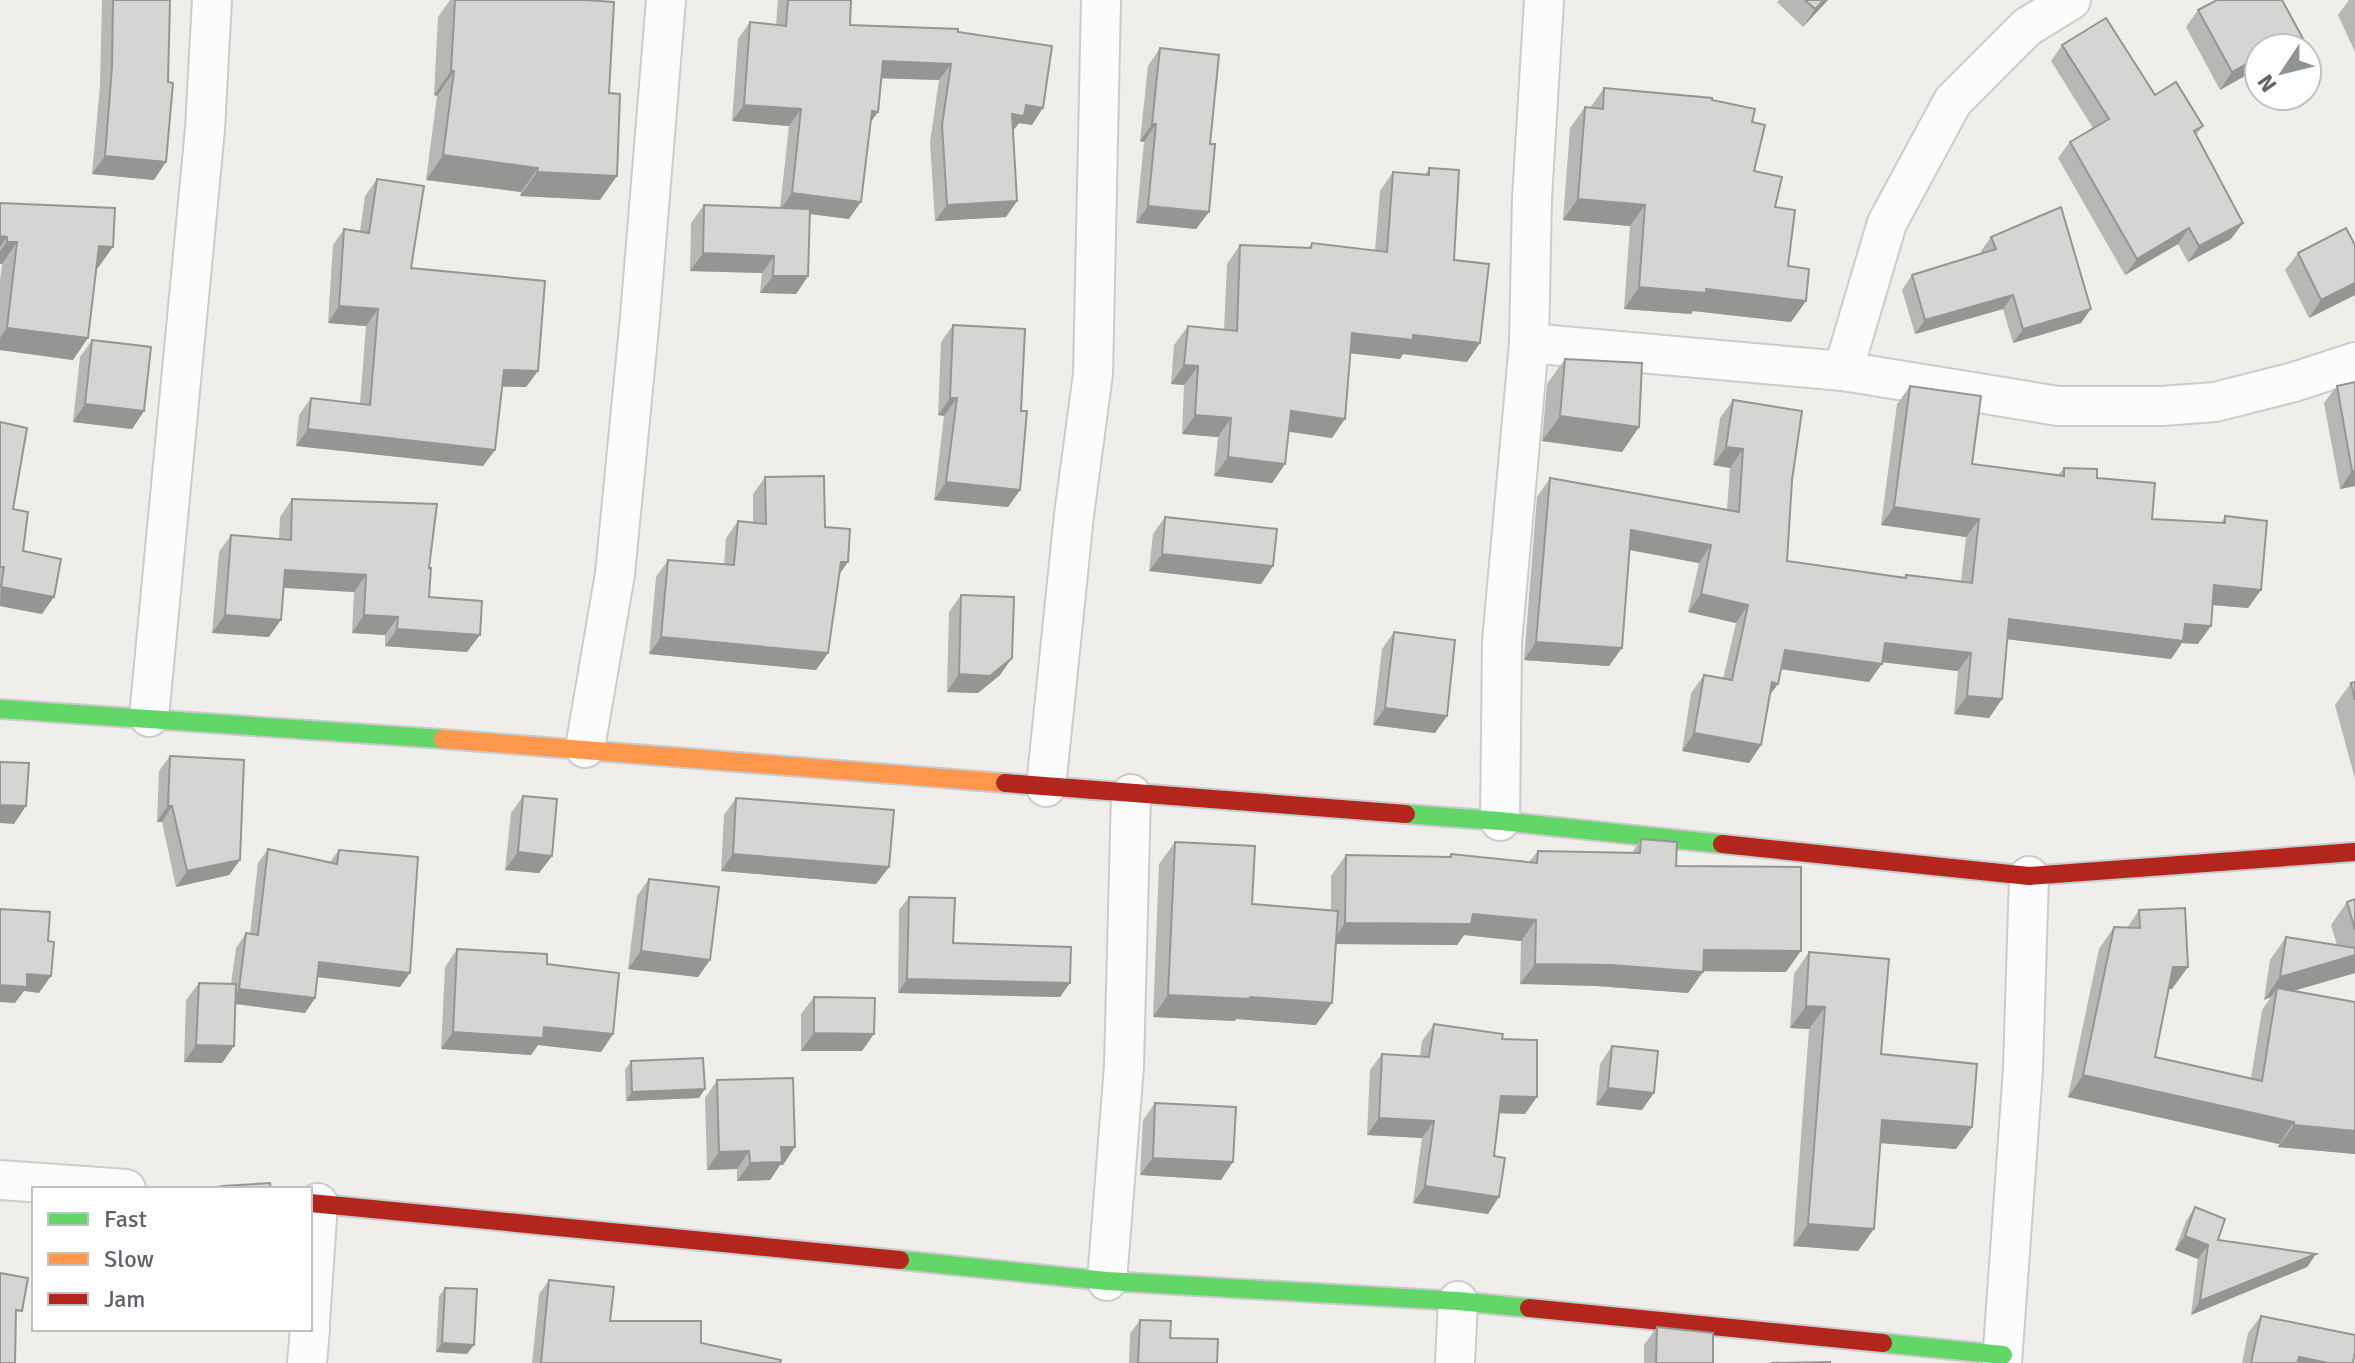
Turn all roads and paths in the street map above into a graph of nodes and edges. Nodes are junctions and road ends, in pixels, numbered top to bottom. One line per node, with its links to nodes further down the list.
1 (212, 0): 10 (street)
2 (666, 0): 11 (street)
3 (1101, 0): 12 (street)
4 (2071, 0): 8 (street)
5 (1545, 1): 6 (street)
6 (1529, 343): 8 (street); 14 (street)
7 (2355, 362): 8 (street)
8 (1843, 371)
9 (0, 709): 10 (street)
10 (149, 717): 11 (street)
11 (585, 748): 12 (street)
12 (1046, 787): 13 (street)
13 (1131, 794): 14 (street); 21 (street)
14 (1500, 821): 16 (street)
15 (2355, 852): 16 (street)
16 (2029, 876): 24 (street)
17 (0, 1180): 18 (street)
18 (98, 1187)
19 (314, 1203): 20 (street); 21 (street)
20 (312, 1262)
21 (1107, 1281): 22 (street)
22 (1458, 1301): 24 (street); 26 (street)
23 (310, 1331): 25 (street)
24 (2003, 1359)
25 (307, 1363)
26 (1455, 1363)

